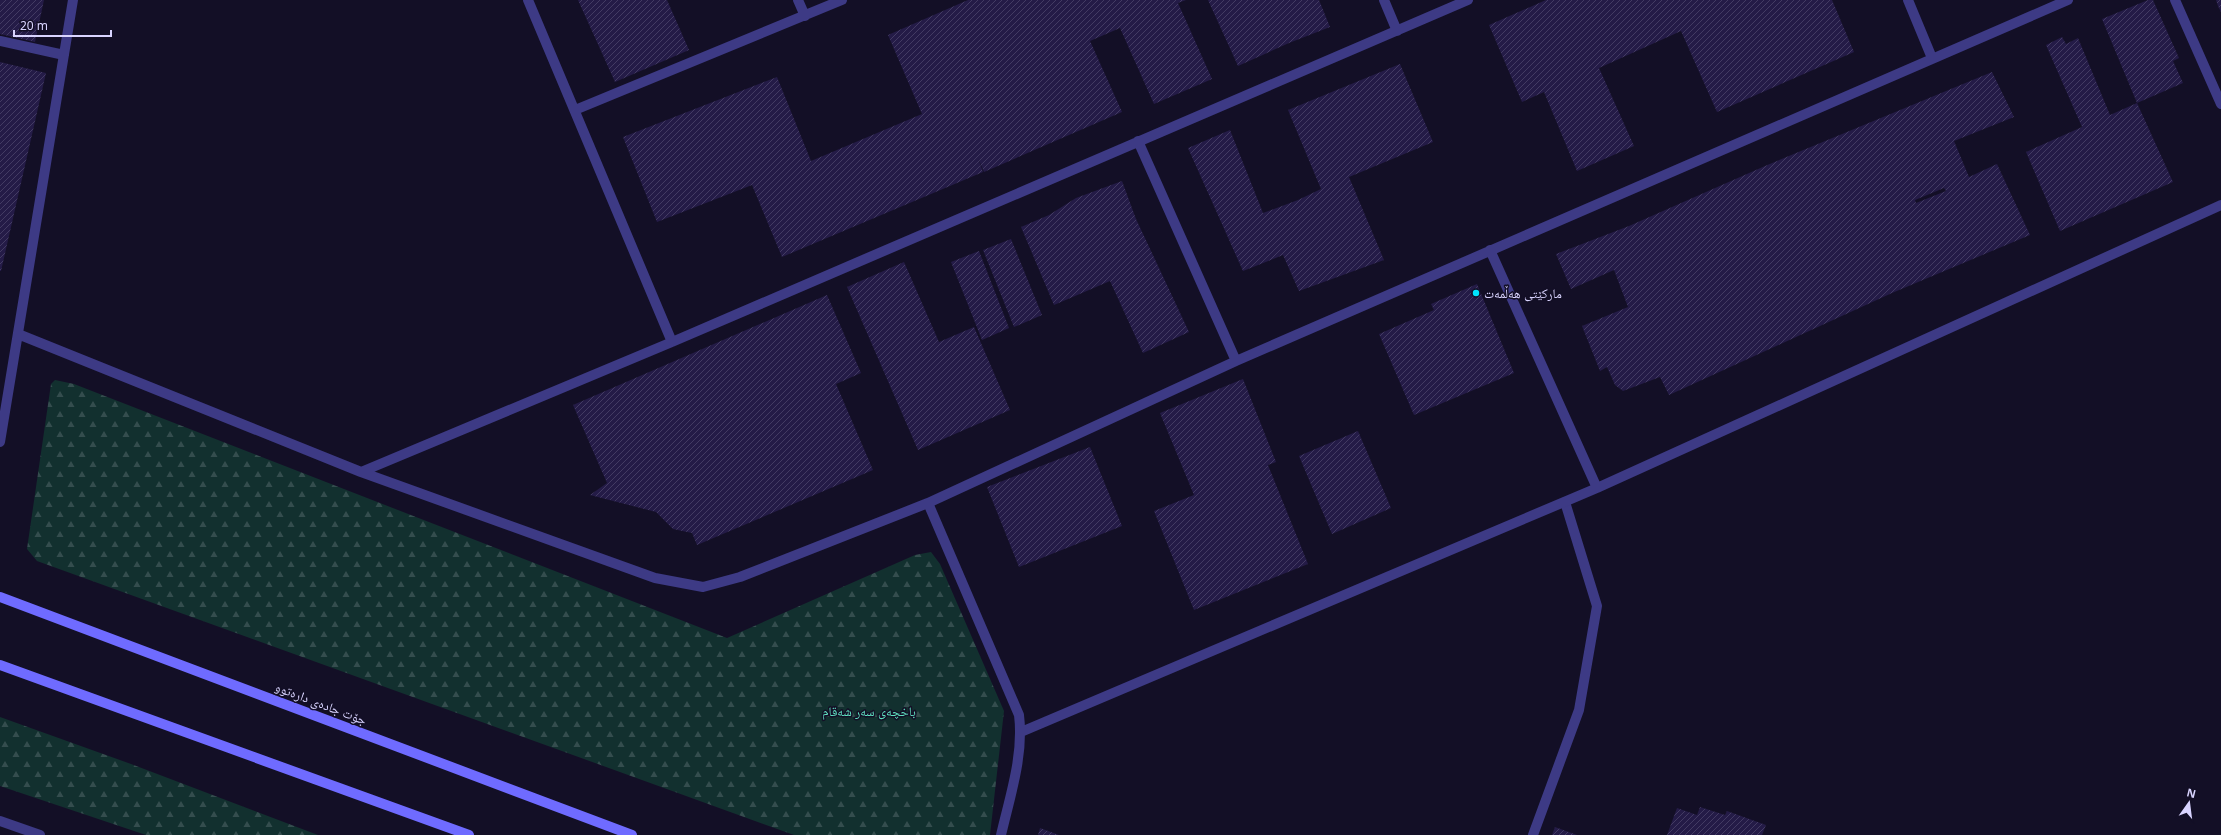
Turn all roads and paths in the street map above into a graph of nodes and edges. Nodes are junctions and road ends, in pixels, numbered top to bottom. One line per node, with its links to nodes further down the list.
1 (73, 0): 13 (street)
2 (528, 0): 16 (street)
3 (798, 0): 10 (street)
4 (842, 0): 10 (street)
5 (1384, 0): 11 (street)
6 (1468, 0): 11 (street)
7 (1908, 0): 14 (street)
8 (2068, 0): 14 (street)
9 (2175, 0): 15 (street)
10 (805, 16): 16 (street)
11 (1397, 31): 17 (street)
12 (0, 41): 13 (street)
13 (64, 54): 20 (street)
14 (1932, 58): 19 (street)
15 (2221, 104)
16 (575, 110): 21 (street)
17 (1138, 141): 21 (street); 22 (street)
18 (2221, 206): 25 (street)
19 (1490, 250): 22 (street); 25 (street)
20 (18, 334): 23 (street); 24 (street)
21 (672, 342): 24 (street)
22 (1236, 361): 27 (street)
23 (0, 442)
24 (361, 472): 27 (street)
25 (1597, 488): 26 (street)
26 (1565, 502): 30 (street); 36 (street)
27 (928, 503): 30 (street)
28 (0, 598): 34 (main road, جۆت جادەی دارەتوو)
29 (0, 665): 33 (main road)
30 (1021, 732): 35 (street)
31 (0, 822): 32 (street)
32 (40, 835)
33 (469, 835)
34 (632, 835)
35 (1001, 835)
36 (1534, 835)

